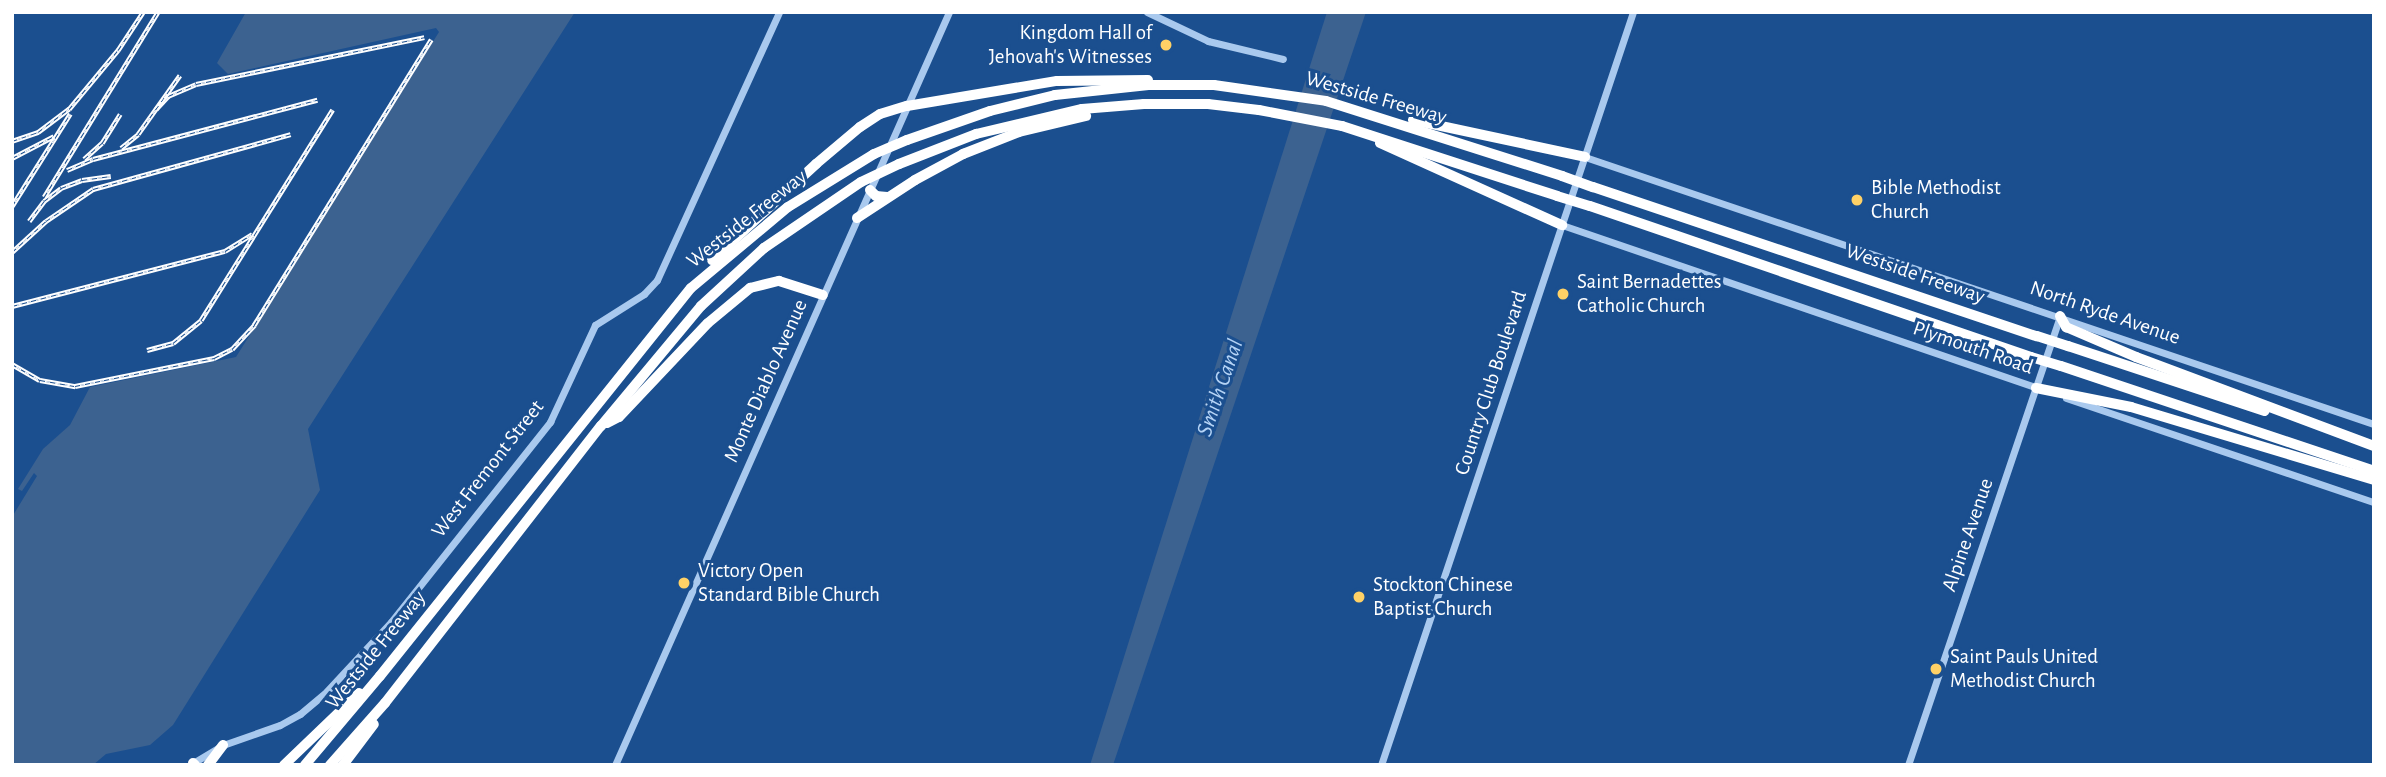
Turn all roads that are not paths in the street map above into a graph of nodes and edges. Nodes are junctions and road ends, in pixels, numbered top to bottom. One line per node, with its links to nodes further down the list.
1 (779, 12): 32 (street, West Fremont Street)
2 (949, 12): 7 (street, Monte Diablo Avenue)
3 (1147, 12): 5 (street)
4 (1633, 12): 13 (street, Country Club Boulevard)
5 (1283, 59)
6 (1193, 84): 8 (highway); 11 (highway, Westside Freeway); 18 (highway, Westside Freeway, bridge)
7 (916, 87): 8 (street); 10 (street, Monte Diablo Avenue)
8 (931, 102): 10 (highway)
9 (1129, 105): 12 (highway, Westside Freeway); 14 (highway, Westside Freeway, bridge); 15 (highway)
10 (907, 106): 14 (street, Monte Diablo Avenue); 18 (highway)
11 (1366, 111): 13 (highway); 22 (highway, Westside Freeway, bridge)
12 (1366, 134): 17 (highway); 26 (highway, Westside Freeway, bridge)
13 (1585, 157): 17 (street, Country Club Boulevard); 20 (street, North Ryde Avenue)
14 (865, 186): 15 (highway); 16 (street, Monte Diablo Avenue); 24 (highway, Westside Freeway)
15 (887, 197): 16 (highway)
16 (857, 218): 19 (street, Monte Diablo Avenue)
17 (1562, 225): 21 (street, Plymouth Road); 40 (street, Country Club Boulevard)
18 (691, 288): 30 (highway, Westside Freeway)
19 (823, 295): 24 (highway); 39 (street, Monte Diablo Avenue)
20 (2060, 316): 21 (street, Alpine Avenue); 22 (highway); 23 (street, North Ryde Avenue)
21 (2036, 388): 26 (highway); 29 (street, Plymouth Road); 41 (street, Alpine Avenue)
22 (2282, 413): 25 (highway)
23 (2374, 424)
24 (601, 426): 31 (highway, Westside Freeway)
25 (2374, 448)
26 (2302, 452): 27 (highway, Westside Freeway); 28 (highway)
27 (2374, 471)
28 (2374, 480)
29 (2374, 502)
30 (362, 694): 35 (highway); 36 (highway, Westside Freeway)
31 (385, 703): 37 (highway, Westside Freeway); 38 (highway)
32 (223, 746): 33 (street, West Fremont Street); 34 (highway)
33 (194, 764)
34 (208, 765)
35 (284, 765)
36 (305, 765)
37 (330, 765)
38 (343, 765)
39 (615, 765)
40 (1381, 765)
41 (1908, 765)

